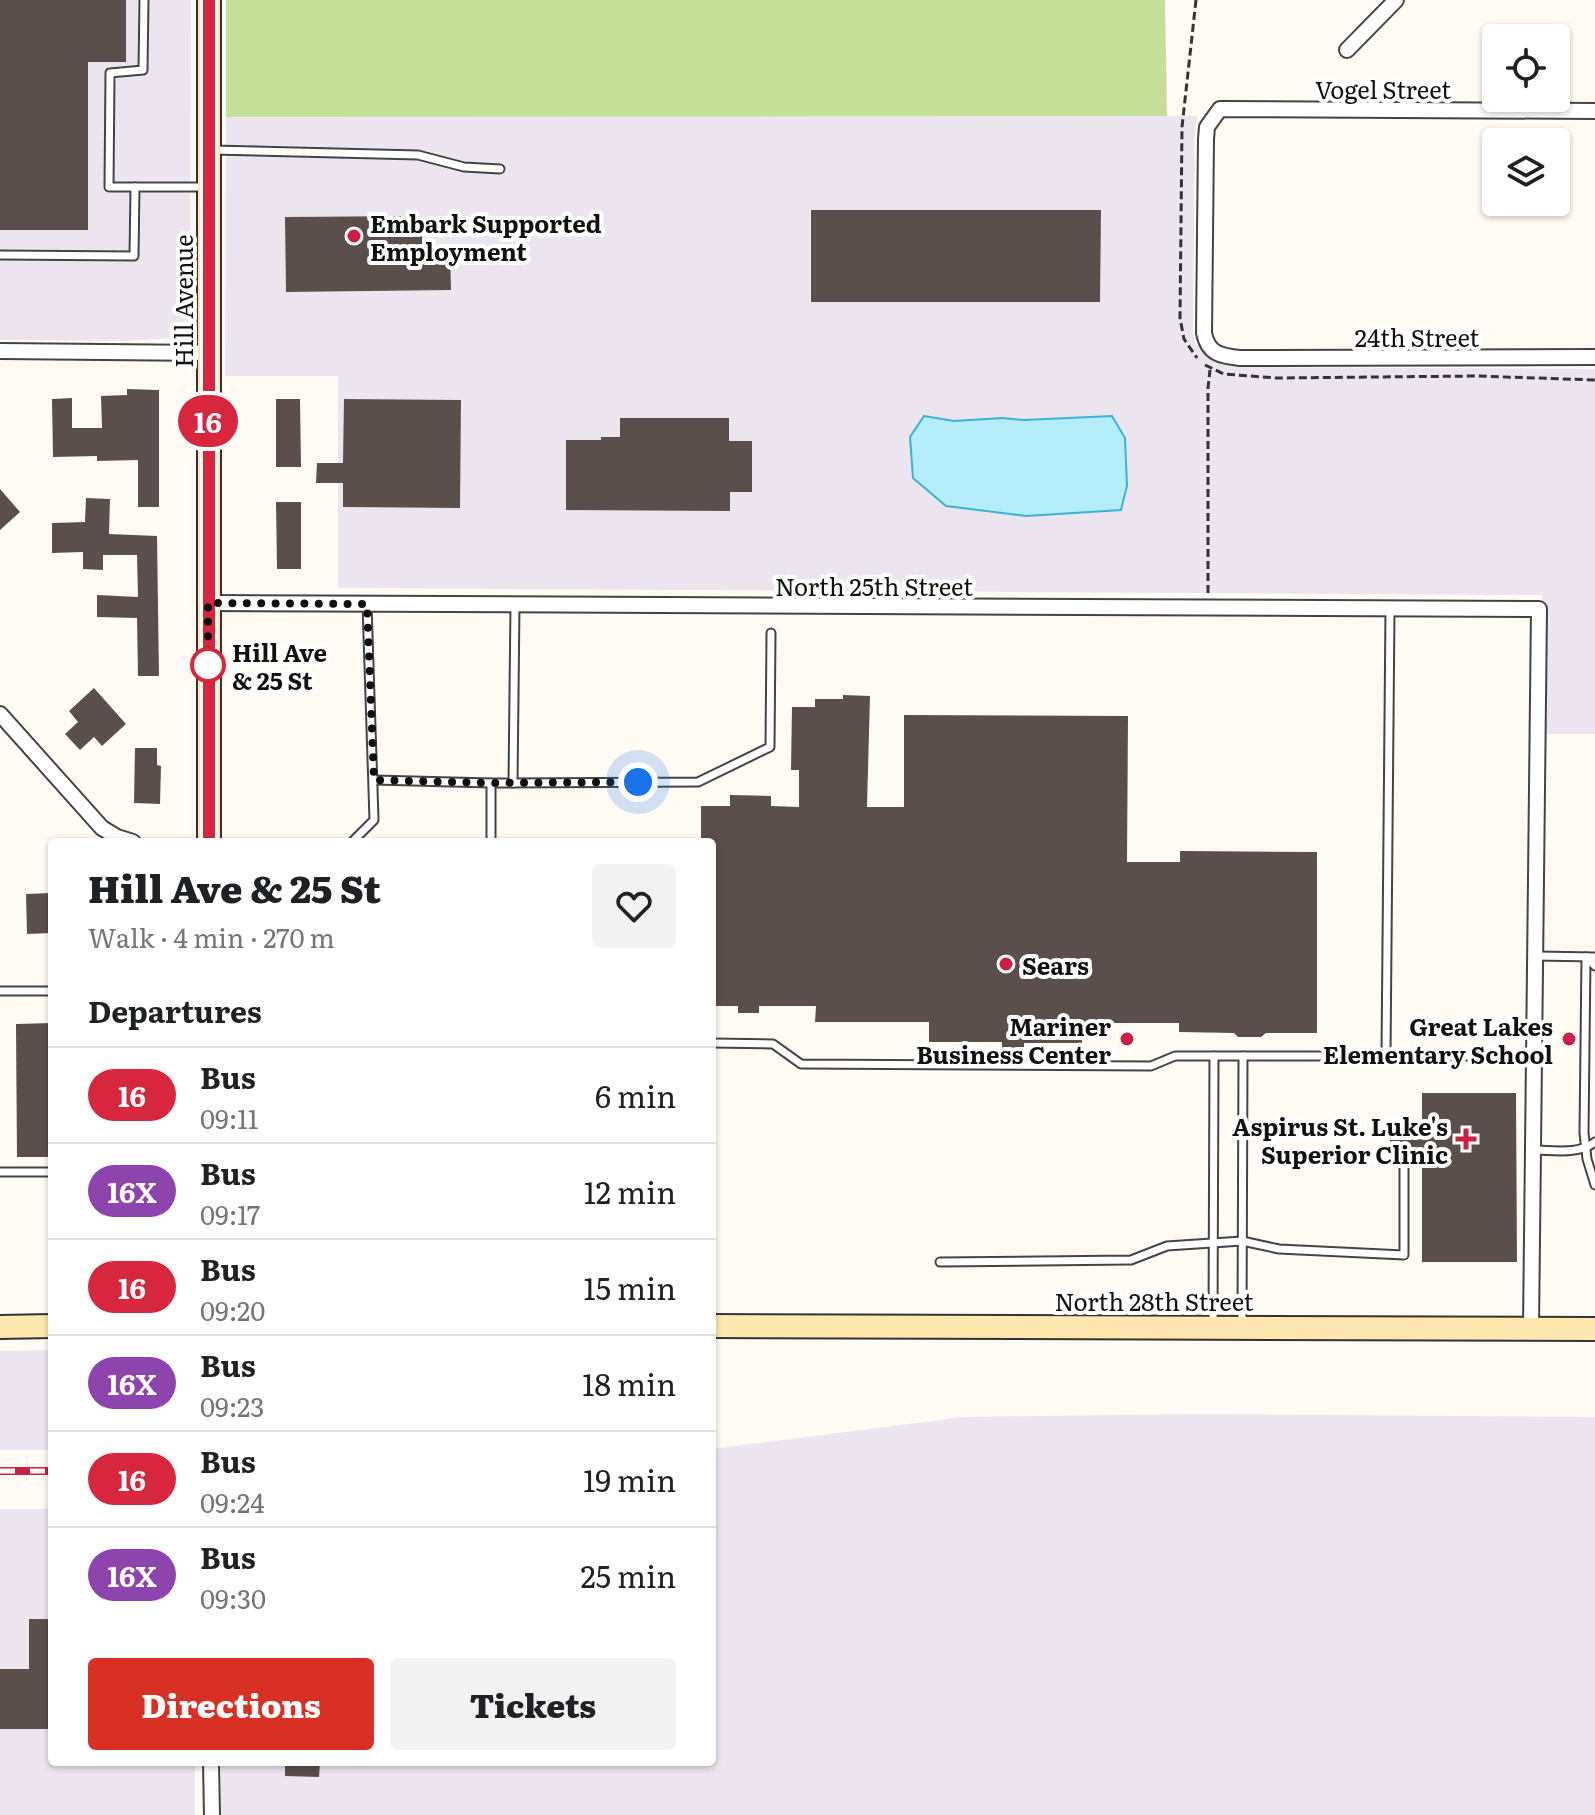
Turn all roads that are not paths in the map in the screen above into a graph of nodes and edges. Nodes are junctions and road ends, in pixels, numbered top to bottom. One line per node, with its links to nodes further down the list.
1 (144, 0): 8 (lane)
2 (209, 0): 6 (main road, Hill Avenue)
3 (1396, 0): 4 (street)
4 (1347, 50)
5 (1595, 111): 14 (street, Vogel Street)
6 (210, 150): 7 (lane); 9 (main road, Hill Avenue)
7 (500, 169)
8 (135, 187): 9 (lane); 10 (lane)
9 (208, 187): 12 (main road, Hill Avenue)
10 (0, 255)
11 (0, 351): 12 (street)
12 (208, 353): 15 (main road, Hill Avenue)
13 (1595, 357): 14 (street, 24th Street)
14 (1240, 358)
15 (208, 603): 16 (street, North 25th Street); 25 (main road, Hill Avenue)
16 (367, 604): 17 (street, North 25th Street); 21 (lane)
17 (515, 605): 18 (street, North 25th Street); 23 (lane)
18 (1390, 609): 28 (street, North 25th Street); 36 (lane)
19 (771, 633): 23 (lane)
20 (0, 714): 24 (street)
21 (374, 780): 22 (lane); 26 (lane)
22 (491, 783): 23 (lane); 27 (lane)
23 (513, 783)
24 (120, 838)
25 (209, 838)
26 (356, 838)
27 (491, 838)
28 (1536, 956): 29 (lane); 37 (street)
29 (1591, 957): 30 (lane); 39 (lane)
30 (1595, 966)
31 (0, 991): 32 (lane)
32 (48, 991)
33 (716, 1043): 34 (lane)
34 (1214, 1056): 35 (lane); 46 (lane)
35 (1243, 1056): 36 (lane); 45 (lane)
36 (1386, 1056): 37 (lane)
37 (1535, 1056): 40 (street)
38 (1595, 1142): 39 (lane)
39 (1586, 1148): 40 (lane); 44 (lane)
40 (1533, 1150): 53 (street)
41 (1404, 1166): 45 (lane)
42 (0, 1172): 43 (lane)
43 (48, 1172)
44 (1595, 1185)
45 (1242, 1241): 46 (lane); 51 (lane)
46 (1213, 1243): 47 (lane); 50 (lane)
47 (940, 1262)
48 (48, 1326): 52 (main road)
49 (716, 1326): 50 (main road, North 28th Street)
50 (1213, 1326): 51 (main road, North 28th Street)
51 (1242, 1326): 53 (main road, North 28th Street)
52 (0, 1327)
53 (1531, 1328): 54 (main road, North 28th Street)
54 (1595, 1329)
55 (211, 1766): 56 (street)
56 (212, 1815)

